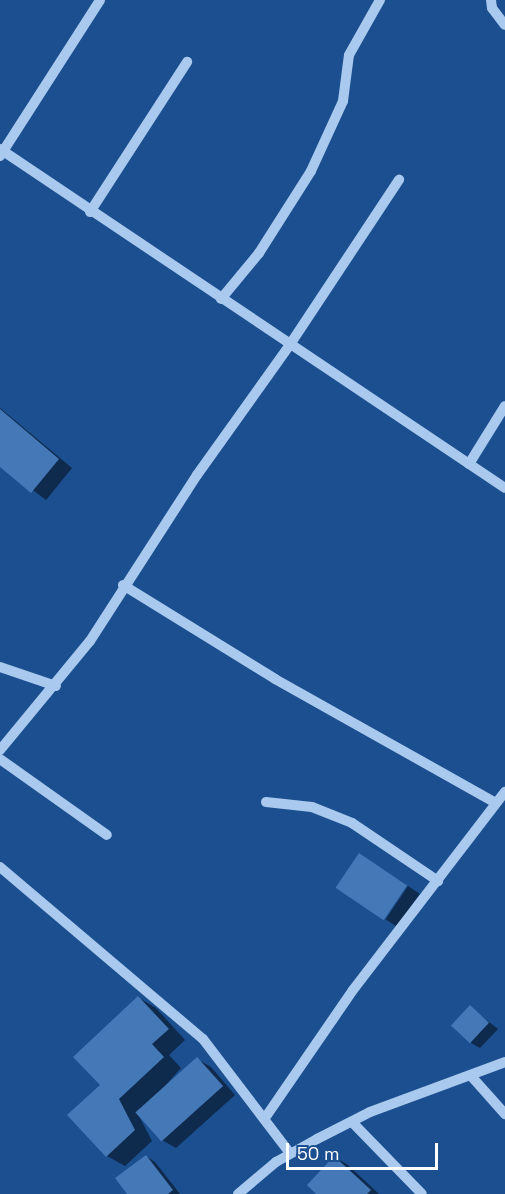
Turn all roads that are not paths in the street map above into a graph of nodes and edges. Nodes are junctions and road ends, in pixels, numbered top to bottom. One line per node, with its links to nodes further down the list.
1 (380, 0): 9 (street)
2 (491, 0): 4 (street)
3 (96, 2): 6 (street)
4 (505, 25)
5 (187, 62): 8 (street)
6 (1, 152): 8 (street)
7 (399, 180): 10 (street)
8 (90, 212): 9 (street)
9 (221, 299): 10 (street)
10 (291, 343): 12 (street); 14 (street)
11 (505, 406): 12 (street)
12 (469, 464): 13 (street)
13 (505, 488)
14 (123, 585): 16 (street); 21 (street)
15 (0, 667): 16 (street)
16 (56, 686): 17 (street)
17 (0, 750)
18 (0, 759): 22 (street)
19 (505, 792): 21 (street)
20 (266, 802): 24 (street)
21 (496, 803): 24 (street)
22 (107, 835)
23 (0, 867): 28 (street)
24 (438, 881): 28 (street)
25 (505, 1062): 26 (street)
26 (472, 1077): 27 (street); 29 (street)
27 (505, 1114)
28 (265, 1118): 30 (street)
29 (352, 1122): 30 (street); 32 (street)
30 (290, 1153): 31 (street)
31 (238, 1194)
32 (422, 1194)

